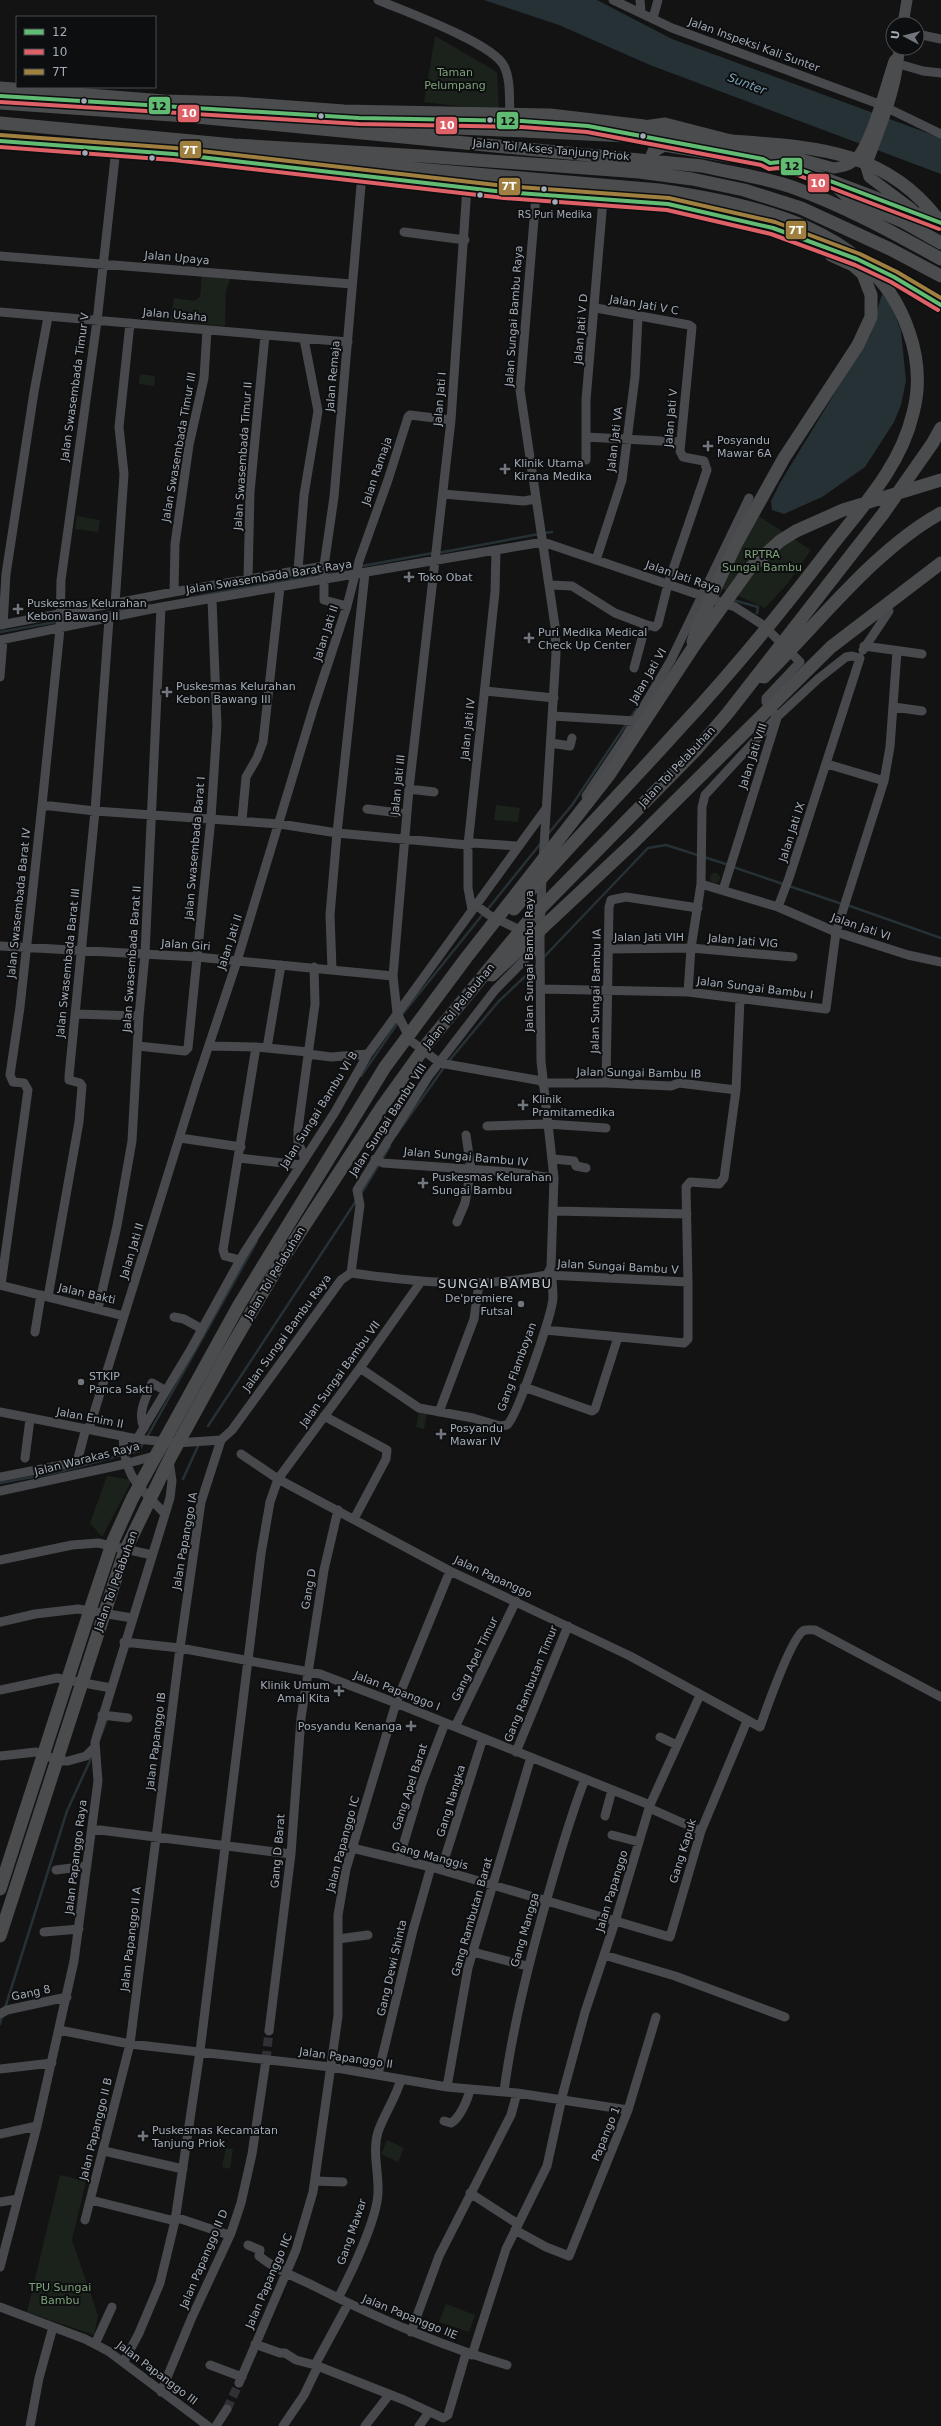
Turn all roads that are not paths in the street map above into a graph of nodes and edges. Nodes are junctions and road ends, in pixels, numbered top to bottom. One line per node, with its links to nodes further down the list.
1 (378, 0): 16 (street)
2 (614, 0): 6 (street, Jalan Inspeksi Kali Sunter)
3 (640, 0): 6 (street)
4 (658, 0): 8 (street)
5 (906, 0): 7 (main road)
6 (641, 12): 8 (street, Jalan Inspeksi Kali Sunter)
7 (904, 16)
8 (653, 18): 15 (street, Jalan Inspeksi Kali Sunter)
9 (925, 36): 10 (street)
10 (941, 39)
11 (899, 56): 12 (street); 15 (main road)
12 (941, 73)
13 (0, 88): 16 (highway)
14 (0, 102): 19 (highway, Jalan Tol Akses Tanjung Priok)
15 (883, 108): 21 (street, Jalan Inspeksi Kali Sunter); 25 (main road)
16 (510, 115): 18 (highway)
17 (0, 123): 23 (highway, Jalan Tol Akses Tanjung Priok)
18 (607, 123): 20 (highway); 31 (highway)
19 (271, 125): 35 (highway); 40 (highway, Jalan Tol Akses Tanjung Priok)
20 (644, 126): 25 (main road); 26 (highway)
21 (941, 134)
22 (0, 141): 24 (highway)
23 (234, 145): 42 (highway, Jalan Tol Akses Tanjung Priok); 144 (highway)
24 (116, 149): 27 (highway); 41 (street, Jalan Swasembada Timur V)
25 (865, 153): 34 (main road)
26 (780, 162): 28 (highway); 33 (highway)
27 (362, 174): 29 (highway); 43 (street, Jalan Remaja)
28 (832, 182): 34 (highway); 38 (highway)
29 (467, 188): 30 (highway); 37 (street, Jalan Jati I)
30 (536, 195): 31 (highway); 65 (street, Jalan Sungai Bambu Raya)
31 (603, 200): 32 (highway); 45 (street, Jalan Jati V D)
32 (651, 203): 33 (highway); 94 (highway)
33 (668, 204): 44 (highway)
34 (916, 213): 35 (highway)
35 (941, 224)
36 (404, 232): 37 (street)
37 (465, 240): 56 (street, Jalan Jati I)
38 (941, 243)
39 (0, 256): 41 (street, Jalan Upaya)
40 (941, 259)
41 (104, 264): 43 (street, Jalan Upaya); 49 (street, Jalan Swasembada Timur V)
42 (941, 276)
43 (352, 284): 55 (street, Jalan Remaja)
44 (941, 306)
45 (596, 308): 48 (street, Jalan Jati V C); 58 (street, Jalan Jati V D)
46 (0, 312): 47 (street, Jalan Usaha)
47 (48, 316): 49 (street, Jalan Usaha); 89 (street)
48 (638, 317): 51 (street, Jalan Jati V C); 59 (street, Jalan Jati VA)
49 (97, 321): 50 (street, Jalan Usaha); 86 (street, Jalan Swasembada Timur V)
50 (130, 323): 52 (street, Jalan Usaha); 82 (street)
51 (689, 325): 60 (street, Jalan Jati V)
52 (207, 330): 53 (street, Jalan Usaha); 79 (street, Jalan Swasembada Timur III)
53 (265, 335): 54 (street, Jalan Usaha); 75 (street, Jalan Swasembada Timur II)
54 (304, 339): 55 (street, Jalan Usaha); 72 (street)
55 (348, 342): 73 (street, Jalan Remaja)
56 (451, 420): 63 (street, Jalan Jati I); 74 (street, Jalan Ramaja)
57 (941, 428): 105 (highway)
58 (586, 437): 59 (street); 61 (street, Jalan Jati V D)
59 (626, 440): 60 (street); 69 (street, Jalan Jati VA)
60 (679, 442): 76 (street, Jalan Jati V)
61 (586, 460)
62 (941, 480): 94 (highway, Jalan Tol Pelabuhan)
63 (443, 494): 65 (street); 70 (street, Jalan Jati I)
64 (749, 498): 80 (street, Jalan Jati VI)
65 (535, 500): 67 (street, Jalan Sungai Bambu Raya)
66 (941, 513): 105 (highway)
67 (543, 541): 68 (street, Jalan Swasembada Barat Raya); 69 (street, Jalan Jati Raya); 77 (street, Jalan Sungai Bambu Raya)
68 (496, 550): 70 (street, Jalan Swasembada Barat Raya); 101 (street, Jalan Jati IV)
69 (598, 557): 76 (street, Jalan Jati Raya)
70 (434, 559): 74 (street, Jalan Swasembada Barat Raya); 113 (street, Jalan Jati III)
71 (941, 563): 151 (highway)
72 (298, 570): 73 (street); 75 (street)
73 (324, 573): 74 (street, Jalan Swasembada Barat Raya); 78 (street, Jalan Swasembada Barat Raya); 83 (street, Jalan Remaja)
74 (358, 573): 83 (street, Jalan Jati II); 124 (street)
75 (248, 579): 79 (street)
76 (669, 582): 80 (street, Jalan Jati Raya); 88 (street)
77 (551, 585): 88 (street); 102 (street, Jalan Sungai Bambu Raya)
78 (280, 587): 81 (street, Jalan Swasembada Barat Raya); 122 (street)
79 (174, 592): 82 (street)
80 (702, 592): 97 (street, Jalan Jati Raya); 108 (street, Jalan Jati VI)
81 (212, 599): 84 (street, Jalan Swasembada Barat Raya); 121 (street, Jalan Swasembada Barat I)
82 (115, 604): 86 (street)
83 (347, 606): 123 (street, Jalan Jati II)
84 (161, 607): 87 (street, Jalan Swasembada Barat Raya); 120 (street, Jalan Swasembada Barat II)
85 (889, 611): 92 (street, Jalan Jati IX)
86 (60, 614): 89 (street); 90 (street, Jalan Swasembada Timur V)
87 (109, 619): 90 (street, Jalan Swasembada Barat Raya); 118 (street, Jalan Swasembada Barat III)
88 (644, 624): 98 (street)
89 (2, 625)
90 (60, 628): 91 (street, Jalan Swasembada Barat Raya); 115 (street, Jalan Swasembada Barat IV)
91 (1, 640): 99 (street)
92 (864, 646): 93 (street); 96 (street, Jalan Jati IX)
93 (897, 651): 95 (street); 103 (street, Jalan Sungai Bambu I)
94 (689, 654): 144 (highway, Jalan Tol Pelabuhan)
95 (922, 654)
96 (860, 658): 100 (street, Jalan Jati VIII); 111 (street, Jalan Jati IX)
97 (800, 662): 100 (street, Jalan Jati Raya); 107 (street)
98 (634, 668)
99 (0, 677)
100 (818, 679): 107 (street, Jalan Jati VIII)
101 (484, 691): 102 (street); 126 (street, Jalan Jati IV)
102 (554, 698): 106 (street, Jalan Sungai Bambu Raya)
103 (894, 707): 104 (street); 112 (street, Jalan Sungai Bambu I)
104 (922, 711)
105 (727, 714): 151 (highway, Jalan Tol Pelabuhan)
106 (553, 716): 108 (street); 110 (street, Jalan Sungai Bambu Raya)
107 (777, 717): 129 (street); 130 (street, Jalan Jati VIII)
108 (631, 721): 128 (street, Jalan Jati VI)
109 (572, 738): 110 (street)
110 (551, 744): 117 (street, Jalan Sungai Bambu Raya)
111 (827, 764): 112 (street); 131 (street, Jalan Jati IX)
112 (884, 781): 134 (street, Jalan Sungai Bambu I)
113 (409, 789): 114 (street); 119 (street, Jalan Jati III)
114 (434, 792)
115 (42, 805): 118 (street); 137 (street, Jalan Swasembada Barat IV)
116 (367, 808): 119 (street)
117 (545, 809): 127 (street, Jalan Sungai Bambu VI B); 128 (street, Jalan Sungai Bambu Raya)
118 (95, 812): 120 (street); 140 (street, Jalan Swasembada Barat III)
119 (407, 814): 125 (street, Jalan Jati III)
120 (152, 815): 121 (street); 141 (street, Jalan Swasembada Barat II)
121 (211, 818): 122 (street); 142 (street, Jalan Swasembada Barat I)
122 (242, 820): 123 (street)
123 (280, 824): 124 (street); 145 (street, Jalan Jati II)
124 (337, 833): 125 (street); 149 (street)
125 (405, 838): 126 (street); 150 (street, Jalan Jati III)
126 (468, 845): 127 (street); 133 (street, Jalan Jati IV)
127 (517, 846): 133 (street, Jalan Sungai Bambu VI B)
128 (543, 846): 135 (street, Jalan Sungai Bambu Raya)
129 (701, 884): 130 (street, Jalan Jati VI); 132 (street)
130 (723, 890): 131 (street, Jalan Jati VI)
131 (778, 907): 134 (street, Jalan Jati VI)
132 (698, 908): 138 (street); 139 (street, Jalan Sungai Bambu IA)
133 (480, 910): 135 (street); 158 (street, Jalan Sungai Bambu VI B)
134 (836, 932): 146 (street, Jalan Jati VI); 155 (street, Jalan Sungai Bambu I)
135 (540, 942): 152 (street, Jalan Sungai Bambu Raya); 165 (street, Jalan Sungai Bambu VIII)
136 (0, 946): 137 (street, Jalan Giri)
137 (27, 948): 140 (street, Jalan Giri); 191 (street, Jalan Swasembada Barat IV)
138 (691, 948): 139 (street, Jalan Jati VIH); 143 (street, Jalan Jati VIG); 154 (street)
139 (608, 949): 153 (street, Jalan Sungai Bambu IA)
140 (82, 951): 141 (street, Jalan Giri); 156 (street, Jalan Swasembada Barat III)
141 (145, 954): 142 (street, Jalan Giri); 157 (street, Jalan Swasembada Barat II)
142 (197, 957): 145 (street, Jalan Giri); 159 (street, Jalan Swasembada Barat I)
143 (793, 957)
144 (466, 958): 271 (highway, Jalan Tol Pelabuhan)
145 (237, 961): 147 (street, Jalan Giri); 160 (street, Jalan Jati II)
146 (941, 962)
147 (281, 965): 148 (street, Jalan Giri); 162 (street)
148 (314, 967): 149 (street, Jalan Giri); 163 (street)
149 (332, 969): 150 (street, Jalan Giri)
150 (393, 976): 158 (street, Jalan Jati III)
151 (476, 987): 277 (highway, Jalan Tol Pelabuhan)
152 (541, 989): 153 (street, Jalan Sungai Bambu I); 166 (street, Jalan Sungai Bambu Raya)
153 (608, 992): 154 (street, Jalan Sungai Bambu I); 167 (street, Jalan Sungai Bambu IA)
154 (688, 992): 155 (street, Jalan Sungai Bambu I)
155 (740, 999): 168 (street)
156 (76, 1014): 157 (street); 192 (street, Jalan Swasembada Barat III)
157 (139, 1016): 159 (street, Jalan Swasembada Barat II)
158 (400, 1018): 164 (street, Jalan Sungai Bambu VI B); 165 (street)
159 (138, 1046): 193 (street, Jalan Swasembada Barat II)
160 (209, 1046): 161 (street); 173 (street, Jalan Jati II)
161 (256, 1047): 162 (street); 174 (street)
162 (267, 1048): 163 (street)
163 (308, 1053): 164 (street); 178 (street)
164 (368, 1054): 178 (street, Jalan Sungai Bambu VI B)
165 (441, 1064): 166 (street, Jalan Sungai Bambu IB); 177 (street, Jalan Sungai Bambu VIII)
166 (542, 1082): 167 (street, Jalan Sungai Bambu IB); 169 (street, Jalan Sungai Bambu Raya)
167 (606, 1083): 168 (street, Jalan Sungai Bambu IB)
168 (736, 1090): 183 (street, Jalan Sungai Bambu V)
169 (547, 1124): 170 (street); 171 (street); 176 (street, Jalan Sungai Bambu Raya)
170 (487, 1126)
171 (606, 1128)
172 (466, 1135): 180 (street)
173 (180, 1138): 174 (street); 194 (street, Jalan Jati II)
174 (241, 1147): 175 (street)
175 (239, 1158): 178 (street); 185 (street)
176 (553, 1159): 179 (street); 181 (street, Jalan Sungai Bambu Raya)
177 (378, 1161): 180 (street, Jalan Sungai Bambu IV); 186 (street, Jalan Sungai Bambu VIII)
178 (303, 1162): 185 (street, Jalan Sungai Bambu VI B)
179 (586, 1168)
180 (471, 1169): 181 (street, Jalan Sungai Bambu IV); 184 (street)
181 (554, 1178): 182 (street, Jalan Sungai Bambu Raya)
182 (555, 1211): 183 (street); 187 (street, Jalan Sungai Bambu Raya)
183 (687, 1214): 189 (street, Jalan Sungai Bambu V)
184 (457, 1222)
185 (240, 1260): 196 (street, Jalan Sungai Bambu VI B)
186 (350, 1273): 188 (street); 211 (street, Jalan Sungai Bambu Raya)
187 (549, 1275): 189 (street, Jalan Sungai Bambu V); 190 (street); 197 (street, Gang Flamboyan)
188 (420, 1282): 190 (street); 200 (street, Jalan Sungai Bambu VII)
189 (688, 1282): 199 (street)
190 (478, 1284): 204 (street)
191 (0, 1285): 192 (street, Jalan Bakti)
192 (44, 1296): 193 (street, Jalan Bakti); 198 (street)
193 (98, 1309): 194 (street, Jalan Bakti)
194 (124, 1316): 207 (street, Jalan Bakti)
195 (174, 1317): 196 (street)
196 (202, 1329): 202 (street, Jalan Sungai Bambu VI B)
197 (545, 1330): 199 (street); 201 (street, Gang Flamboyan)
198 (35, 1332)
199 (618, 1337): 201 (street)
200 (360, 1368): 204 (street, Gang Flamboyan); 205 (street, Jalan Sungai Bambu VII)
201 (524, 1387): 204 (street, Gang Flamboyan)
202 (166, 1391): 208 (street, Jalan Sungai Bambu VI B); 208 (street)
203 (0, 1412): 206 (street, Jalan Enim II)
204 (439, 1412)
205 (324, 1416): 219 (street, Jalan Sungai Bambu VII); 224 (street)
206 (30, 1418): 207 (street, Jalan Enim II); 216 (street)
207 (88, 1428): 209 (street, Jalan Enim II); 217 (street, Jalan Bakti)
208 (144, 1428): 210 (street, Jalan Sungai Bambu VI B)
209 (123, 1436): 210 (street, Jalan Enim II); 215 (street)
210 (143, 1440): 212 (street, Jalan Enim II)
211 (221, 1440): 212 (street); 233 (street, Jalan Papanggo IA)
212 (176, 1443): 213 (street)
213 (167, 1452): 215 (street, Jalan Warakas Raya); 223 (street, Jalan Papanggo Raya)
214 (241, 1454): 219 (street, Jalan Papanggo)
215 (124, 1457): 217 (street, Jalan Warakas Raya); 223 (street)
216 (24, 1458)
217 (48, 1475): 220 (street, Jalan Warakas Raya); 220 (street)
218 (0, 1477): 220 (street)
219 (278, 1479): 222 (street, Jalan Papanggo); 234 (street, Jalan Sungai Bambu VII)
220 (13, 1480): 221 (street, Jalan Warakas Raya)
221 (0, 1491)
222 (338, 1510): 224 (street, Jalan Papanggo); 235 (street, Gang D)
223 (165, 1514): 225 (street, Jalan Papanggo Raya)
224 (354, 1519): 227 (street, Jalan Papanggo)
225 (152, 1555): 226 (street); 229 (street, Jalan Papanggo Raya)
226 (0, 1560)
227 (450, 1571): 228 (street, Jalan Papanggo); 240 (street, Jalan Papanggo IC)
228 (516, 1601): 231 (street, Jalan Papanggo); 245 (street, Gang Apel Timur)
229 (132, 1618): 230 (street); 232 (street, Jalan Papanggo Raya)
230 (0, 1622)
231 (568, 1626): 238 (street, Jalan Papanggo); 250 (street, Gang Rambutan Timur)
232 (126, 1643): 233 (street, Jalan Papanggo I); 236 (street, Jalan Papanggo Raya)
233 (180, 1648): 234 (street, Jalan Papanggo I); 260 (street, Jalan Papanggo IB)
234 (248, 1660): 235 (street, Jalan Papanggo I); 262 (street, Jalan Sungai Bambu VII)
235 (308, 1672): 240 (street, Jalan Papanggo I); 264 (street, Gang D Barat)
236 (111, 1688): 237 (street); 241 (street, Jalan Papanggo Raya)
237 (0, 1690)
238 (700, 1695): 243 (street, Jalan Papanggo); 248 (street, Jalan Papanggo)
239 (941, 1697): 243 (street, Jalan Papanggo)
240 (396, 1703): 244 (street, Jalan Papanggo I); 263 (street, Jalan Papanggo IC)
241 (106, 1716): 242 (street); 249 (street, Jalan Papanggo Raya)
242 (128, 1718)
243 (747, 1721): 258 (street, Gang Kapuk)
244 (445, 1723): 245 (street, Jalan Papanggo I); 265 (street, Gang Apel Barat)
245 (456, 1727): 247 (street, Jalan Papanggo I)
246 (660, 1737): 248 (street)
247 (483, 1738): 250 (street, Jalan Papanggo I); 269 (street, Gang Nangka)
248 (677, 1745): 255 (street, Jalan Papanggo)
249 (95, 1747): 251 (street); 257 (street, Jalan Papanggo Raya)
250 (516, 1752): 252 (street, Jalan Papanggo I)
251 (0, 1756)
252 (531, 1757): 253 (street, Jalan Papanggo I); 270 (street, Gang Rambutan Barat)
253 (585, 1779): 254 (street, Jalan Papanggo I); 272 (street, Gang Mangga)
254 (612, 1790): 255 (street, Jalan Papanggo I); 256 (street)
255 (649, 1807): 258 (street, Jalan Papanggo I); 261 (street, Jalan Papanggo)
256 (605, 1816)
257 (92, 1829): 260 (street); 266 (street, Jalan Papanggo Raya)
258 (701, 1831): 273 (street, Gang Kapuk)
259 (612, 1835): 261 (street)
260 (156, 1837): 262 (street); 288 (street, Jalan Papanggo II A)
261 (639, 1842): 273 (street, Jalan Papanggo)
262 (225, 1845): 264 (street); 289 (street, Jalan Sungai Bambu VII)
263 (352, 1848): 265 (street, Gang Manggis); 278 (street, Jalan Papanggo IC)
264 (291, 1854): 287 (street, Gang D Barat)
265 (399, 1859): 267 (street, Gang Manggis)
266 (87, 1866): 268 (street); 274 (street, Jalan Papanggo Raya)
267 (431, 1867): 269 (street, Gang Manggis); 294 (street, Gang Dewi Shinta)
268 (56, 1870)
269 (441, 1870): 270 (street, Gang Manggis)
270 (493, 1886): 272 (street, Gang Manggis); 279 (street, Gang Rambutan Barat)
271 (0, 1889)
272 (546, 1901): 273 (street, Gang Manggis); 281 (street, Gang Mangga)
273 (615, 1922): 280 (street, Jalan Papanggo)
274 (79, 1929): 275 (street); 282 (street, Jalan Papanggo Raya)
275 (44, 1932)
276 (368, 1935): 278 (street)
277 (0, 1936)
278 (338, 1939): 292 (street, Jalan Papanggo IC)
279 (473, 1952): 281 (street); 296 (street, Gang Rambutan Barat)
280 (604, 1955): 285 (street); 300 (street, Jalan Papanggo)
281 (527, 1966): 298 (street, Gang Mangga)
282 (67, 1997): 283 (street, Gang 8); 286 (street, Jalan Papanggo Raya)
283 (3, 2012)
284 (656, 2017): 301 (street, Papango 1)
285 (785, 2017)
286 (59, 2030): 288 (street, Jalan Papanggo II); 291 (street, Jalan Papanggo Raya)
287 (269, 2031)
288 (130, 2044): 289 (street, Jalan Papanggo II); 305 (street, Jalan Papanggo II B)
289 (200, 2050): 290 (street, Jalan Papanggo II); 306 (street)
290 (266, 2060): 292 (street, Jalan Papanggo II); 316 (street, Jalan Papanggo II D)
291 (52, 2063): 293 (street); 303 (street, Jalan Papanggo Raya)
292 (331, 2067): 294 (street, Jalan Papanggo II); 307 (street, Jalan Papanggo IIC)
293 (0, 2069)
294 (378, 2074): 295 (street, Jalan Papanggo II)
295 (401, 2079): 296 (street, Jalan Papanggo II); 321 (street, Gang Mawar)
296 (447, 2087): 297 (street, Jalan Papanggo II)
297 (470, 2089): 298 (street, Jalan Papanggo II); 302 (street)
298 (504, 2091): 299 (street, Jalan Papanggo II)
299 (518, 2093): 300 (street, Jalan Papanggo II); 309 (street)
300 (562, 2099): 301 (street, Jalan Papanggo II); 315 (street, Jalan Papanggo)
301 (628, 2110): 315 (street, Papango 1)
302 (444, 2121)
303 (37, 2126): 304 (street); 310 (street, Jalan Papanggo Raya)
304 (0, 2134)
305 (104, 2151): 306 (street); 311 (street, Jalan Papanggo II B)
306 (183, 2169): 313 (street)
307 (314, 2181): 308 (street); 320 (street, Jalan Papanggo IIC)
308 (343, 2182)
309 (470, 2192): 315 (street); 326 (street)
310 (18, 2199): 312 (street); 318 (street, Jalan Papanggo Raya)
311 (91, 2200): 313 (street); 314 (street, Jalan Papanggo II B)
312 (0, 2202)
313 (175, 2219): 316 (street); 330 (street)
314 (85, 2220)
315 (516, 2227): 329 (street, Jalan Papanggo)
316 (229, 2235): 334 (street, Jalan Papanggo II D)
317 (248, 2245): 320 (street, Jalan Papanggo IIE)
318 (1, 2258): 319 (street, Jalan Papanggo Raya)
319 (0, 2267)
320 (287, 2272): 321 (street, Jalan Papanggo IIE); 328 (street, Jalan Papanggo IIC)
321 (338, 2298): 322 (street, Jalan Papanggo IIE)
322 (348, 2304): 326 (street, Jalan Papanggo IIE); 333 (street)
323 (0, 2307): 325 (street, Jalan Papanggo III)
324 (112, 2307): 327 (street)
325 (53, 2327): 327 (street, Jalan Papanggo III); 338 (street)
326 (411, 2332): 329 (street, Jalan Papanggo IIE)
327 (95, 2344): 330 (street, Jalan Papanggo III)
328 (255, 2344): 331 (street, Jalan Papanggo IIC); 333 (street)
329 (469, 2354): 332 (street, Jalan Papanggo IIE); 337 (street, Jalan Papanggo)
330 (124, 2361): 334 (street, Jalan Papanggo III)
331 (210, 2365)
332 (507, 2365)
333 (317, 2366): 335 (street); 341 (street)
334 (161, 2392): 339 (street, Jalan Papanggo III)
335 (389, 2395): 337 (street); 342 (street)
336 (227, 2408): 340 (street)
337 (429, 2412): 343 (street)
338 (30, 2426)
339 (208, 2426)
340 (216, 2426)
341 (283, 2426)
342 (365, 2426)
343 (419, 2426)

